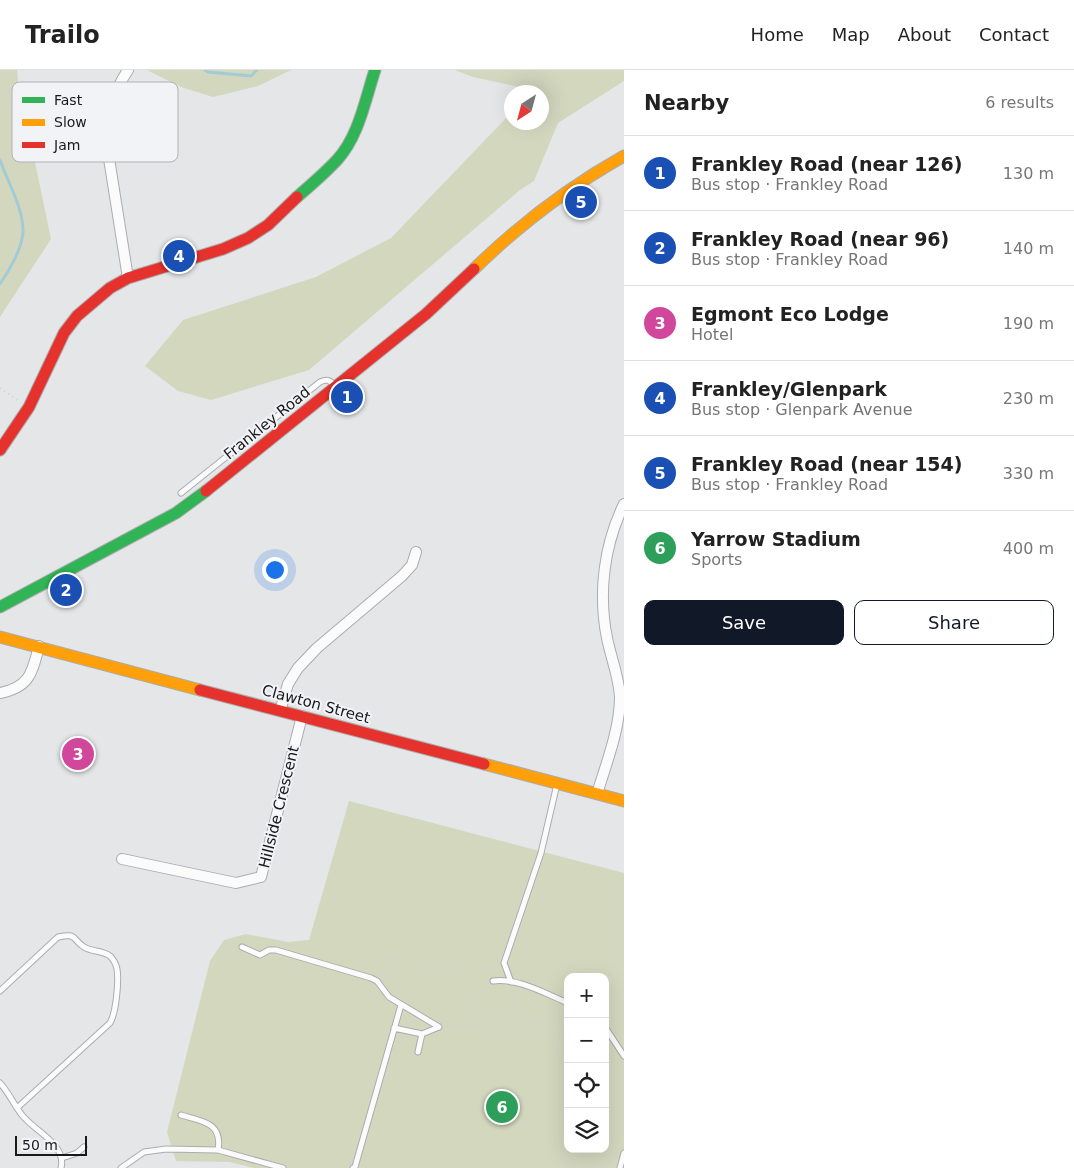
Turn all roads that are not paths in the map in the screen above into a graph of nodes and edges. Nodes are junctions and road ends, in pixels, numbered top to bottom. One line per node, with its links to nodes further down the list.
1 (128, 70): 3 (street)
2 (375, 70): 6 (street)
3 (120, 82)
4 (624, 156): 7 (street, Frankley Road)
5 (110, 162): 6 (street)
6 (128, 278): 8 (street)
7 (336, 387): 9 (lane); 13 (street, Frankley Road)
8 (0, 450)
9 (181, 493)
10 (624, 504): 11 (street)
11 (622, 515): 20 (street)
12 (416, 552): 17 (street)
13 (0, 608)
14 (0, 636): 15 (street, Clawton Street)
15 (38, 646): 16 (street); 17 (street, Clawton Street)
16 (0, 693)
17 (280, 711): 18 (street, Clawton Street)
18 (302, 716): 19 (street, Clawton Street); 22 (street, Hillside Crescent)
19 (557, 783): 20 (street, Clawton Street); 25 (lane)
20 (597, 794): 21 (street, Clawton Street)
21 (624, 801)
22 (122, 859)
23 (242, 947): 28 (lane)
24 (493, 981): 25 (lane)
25 (510, 982): 27 (lane)
26 (0, 991): 35 (lane)
27 (564, 1001)
28 (401, 1004): 29 (lane); 31 (lane)
29 (394, 1028): 31 (lane); 44 (lane)
30 (609, 1033): 33 (lane)
31 (422, 1034): 32 (lane)
32 (418, 1052)
33 (624, 1056)
34 (0, 1083): 35 (lane)
35 (17, 1108): 40 (lane)
36 (181, 1115): 38 (lane)
37 (84, 1147): 40 (lane)
38 (218, 1150): 42 (lane); 43 (lane)
39 (624, 1153): 45 (lane)
40 (62, 1158): 41 (lane)
41 (60, 1168)
42 (121, 1168)
43 (283, 1168)
44 (353, 1168)
45 (620, 1168)

